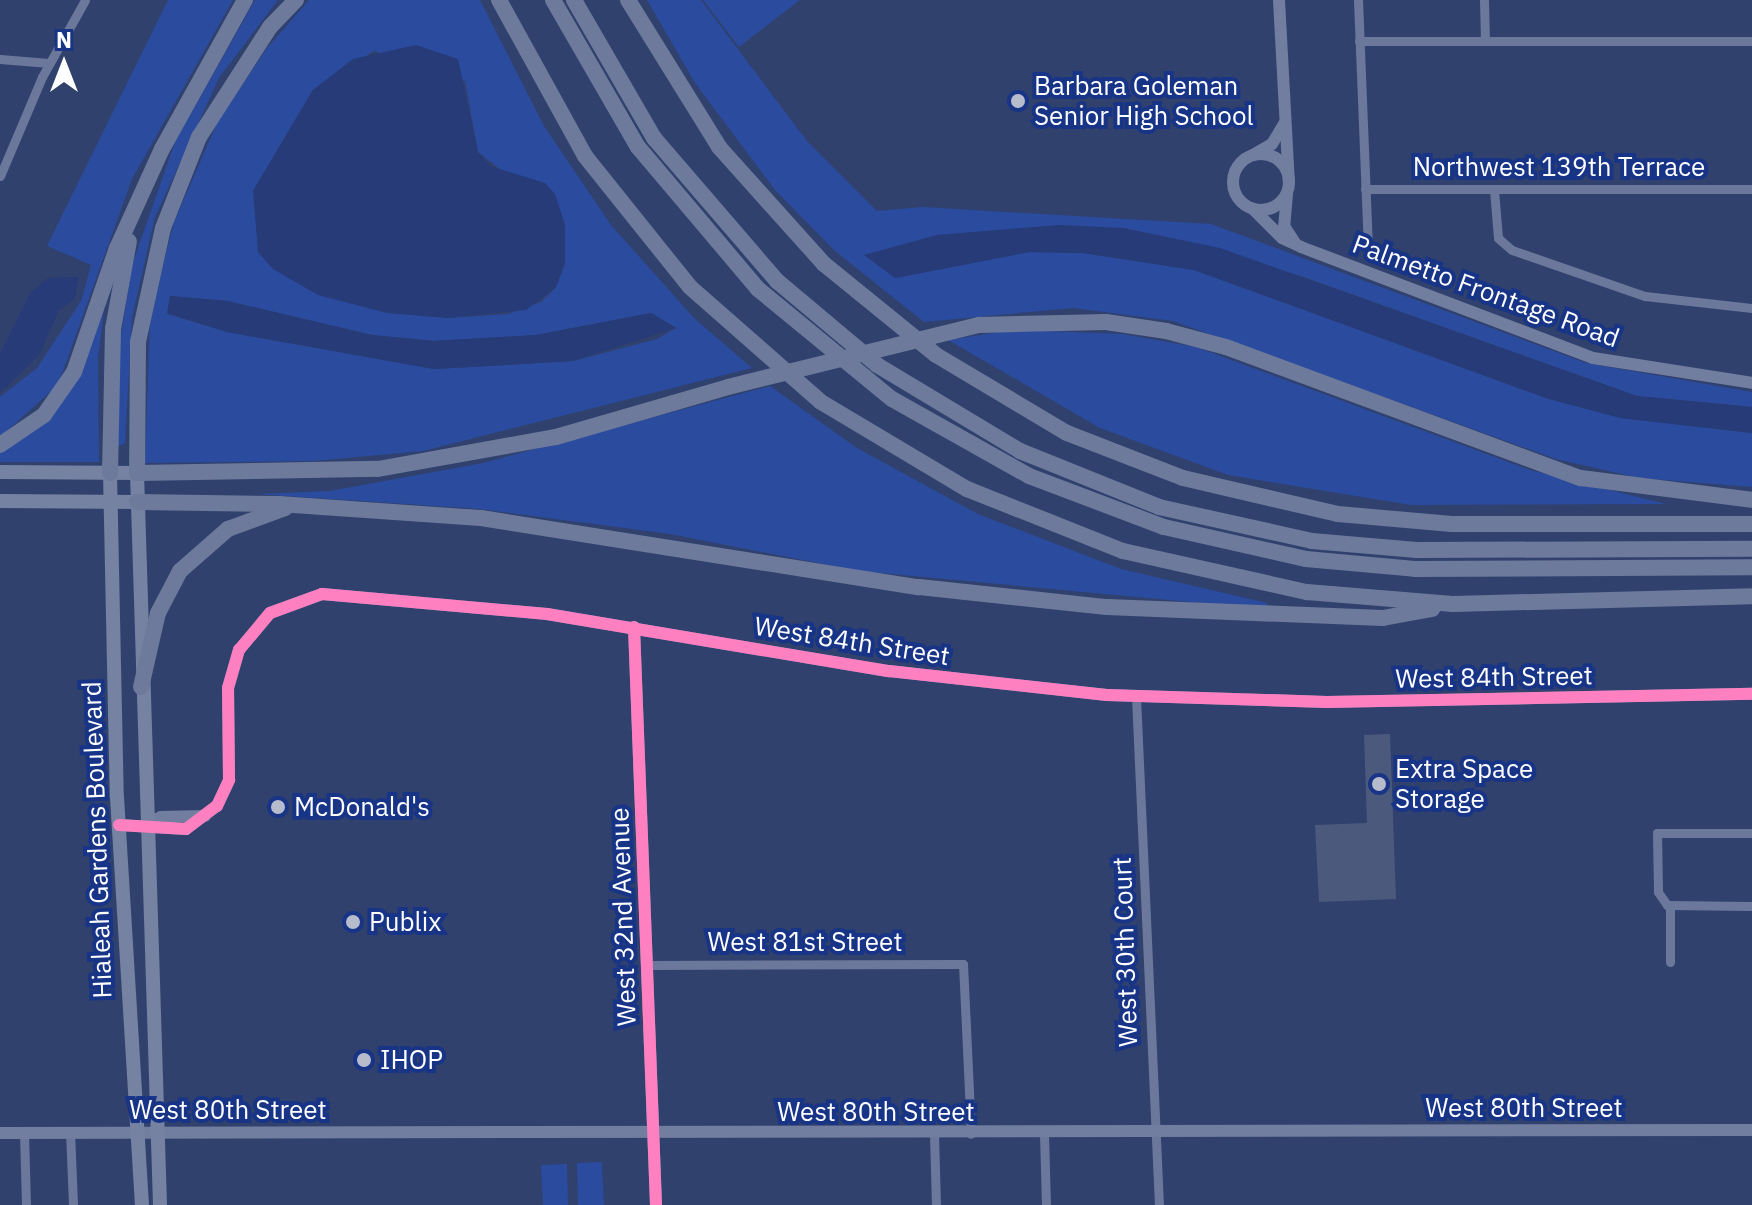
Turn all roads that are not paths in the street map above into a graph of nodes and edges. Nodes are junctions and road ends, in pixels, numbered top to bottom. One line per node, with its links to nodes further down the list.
1 (85, 0): 15 (street)
2 (245, 0): 24 (highway)
3 (296, 0): 32 (highway)
4 (499, 0): 42 (highway)
5 (553, 0): 40 (highway)
6 (574, 0): 39 (highway)
7 (628, 0): 38 (highway)
8 (1279, 0): 16 (street)
9 (1358, 0): 11 (street)
10 (1484, 0): 12 (street)
11 (1359, 41): 12 (street); 20 (street)
12 (1485, 41): 13 (street)
13 (1752, 41)
14 (0, 59): 15 (street)
15 (49, 63): 18 (street)
16 (1285, 121): 17 (street); 19 (street)
17 (1253, 155): 19 (street); 23 (street)
18 (0, 176)
19 (1288, 188): 23 (street); 25 (street)
20 (1365, 189): 22 (street, Northwest 139th Terrace); 26 (street)
21 (1752, 189): 22 (street, Northwest 139th Terrace)
22 (1494, 190): 27 (street)
23 (1253, 209): 25 (street, Palmetto Frontage Road)
24 (135, 212): 29 (highway); 31 (highway)
25 (1301, 247): 28 (street, Palmetto Frontage Road)
26 (1368, 247)
27 (1752, 308)
28 (1752, 383)
29 (0, 445)
30 (0, 472): 31 (main road)
31 (110, 473): 32 (main road); 35 (main road, Hialeah Gardens Boulevard)
32 (137, 473): 33 (highway, bridge); 36 (main road, Hialeah Gardens Boulevard)
33 (1752, 500)
34 (0, 501): 35 (main road)
35 (111, 501): 36 (main road); 47 (main road, Hialeah Gardens Boulevard)
36 (137, 502): 37 (highway); 44 (main road, Hialeah Gardens Boulevard)
37 (299, 504): 42 (highway); 44 (highway)
38 (1752, 524)
39 (1752, 549)
40 (1752, 567)
41 (1752, 596): 42 (highway)
42 (1453, 604)
43 (634, 627): 46 (street, West 84th Street); 48 (street, West 84th Street); 53 (street, West 32nd Avenue)
44 (141, 687): 48 (main road, Hialeah Gardens Boulevard)
45 (1752, 694): 46 (street, West 84th Street)
46 (1136, 697): 56 (street, West 30th Court)
47 (119, 825): 48 (street, West 84th Street); 59 (main road, Hialeah Gardens Boulevard)
48 (144, 825): 60 (main road, Hialeah Gardens Boulevard)
49 (1752, 833): 50 (street)
50 (1670, 906): 51 (street); 52 (street)
51 (1752, 906)
52 (1670, 962)
53 (647, 965): 61 (street, West 32nd Avenue); 63 (street, West 81st Street)
54 (1752, 1130): 56 (street, West 80th Street)
55 (70, 1132): 58 (street, West 80th Street); 59 (street, West 80th Street); 66 (street)
56 (1155, 1132): 64 (street, West 80th Street); 72 (street, West 30th Court)
57 (0, 1133): 58 (street, West 80th Street)
58 (24, 1133): 65 (street)
59 (138, 1133): 60 (street, West 80th Street); 67 (main road, Hialeah Gardens Boulevard)
60 (157, 1133): 61 (street, West 80th Street); 68 (main road, Hialeah Gardens Boulevard)
61 (654, 1134): 62 (street, West 80th Street); 69 (street, West 32nd Avenue)
62 (934, 1134): 63 (street, West 80th Street); 70 (street)
63 (971, 1134): 64 (street, West 80th Street)
64 (1044, 1134): 71 (street)
65 (26, 1205)
66 (73, 1205)
67 (142, 1205)
68 (160, 1205)
69 (656, 1205)
70 (936, 1205)
71 (1046, 1205)
72 (1159, 1205)

